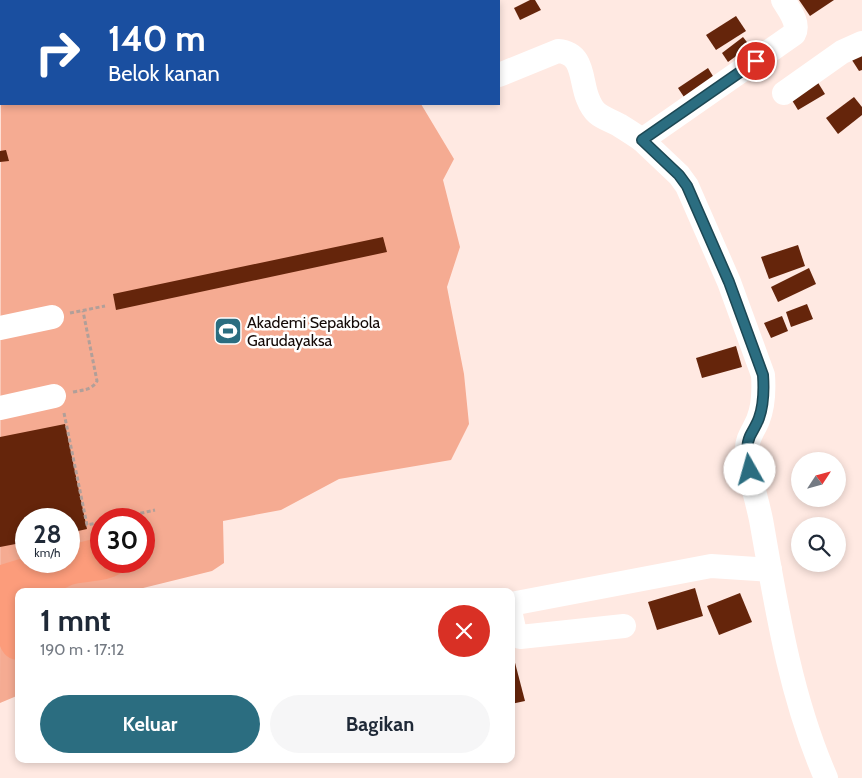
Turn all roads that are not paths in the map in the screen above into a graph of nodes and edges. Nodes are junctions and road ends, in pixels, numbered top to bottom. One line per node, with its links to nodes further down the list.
1 (784, 0): 5 (street)
2 (862, 42): 4 (street)
3 (500, 75): 5 (street)
4 (784, 93)
5 (642, 140): 10 (street)
6 (52, 317): 7 (street)
7 (0, 328)
8 (57, 396): 9 (street)
9 (0, 408)
10 (770, 570): 11 (street); 14 (street)
11 (515, 603)
12 (624, 626): 13 (street)
13 (515, 633)
14 (826, 778)

